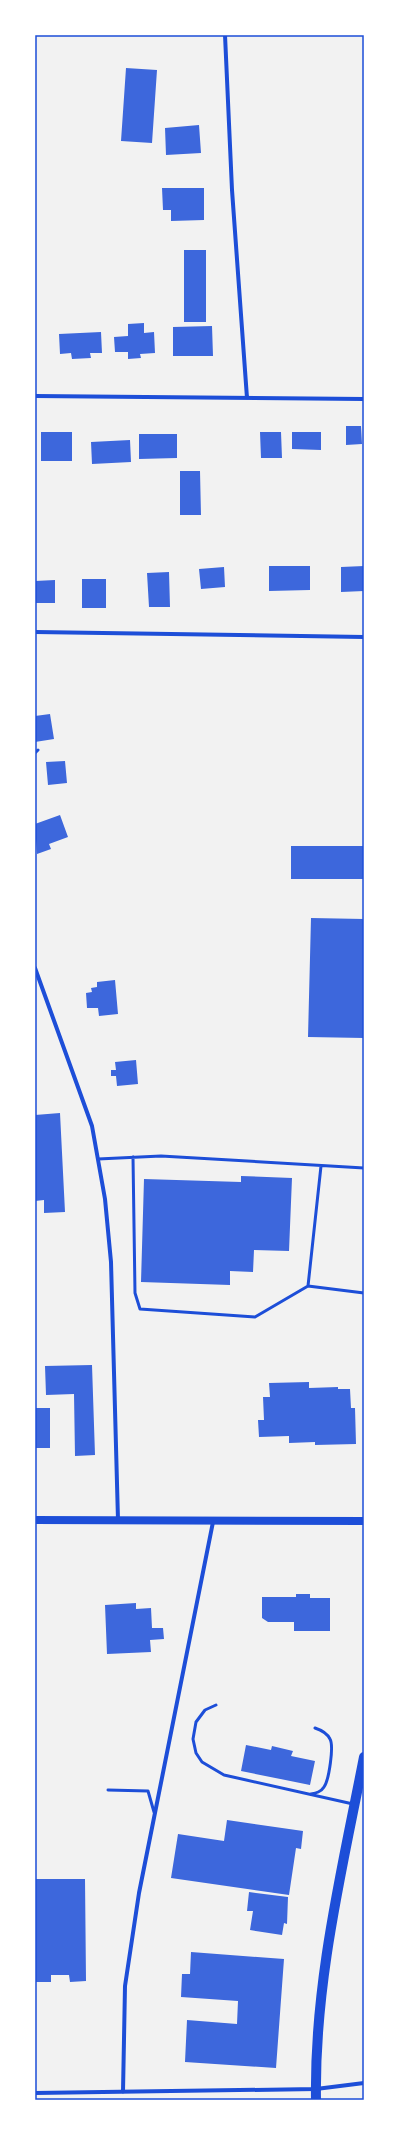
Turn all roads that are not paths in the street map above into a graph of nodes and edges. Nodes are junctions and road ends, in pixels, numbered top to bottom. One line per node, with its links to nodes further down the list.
1 (225, 35): 3 (street)
2 (35, 396): 3 (street)
3 (247, 398): 4 (street)
4 (364, 399)
5 (35, 632): 6 (street)
6 (364, 637)
7 (35, 968): 9 (street)
8 (132, 1157): 9 (lane); 10 (lane); 12 (lane)
9 (98, 1158): 15 (street)
10 (321, 1166): 11 (lane); 12 (lane)
11 (364, 1168)
12 (308, 1286): 13 (lane)
13 (364, 1293)
14 (35, 1520): 15 (main road)
15 (118, 1520): 17 (main road)
16 (364, 1521): 17 (main road)
17 (213, 1522): 24 (street)
18 (216, 1705): 22 (lane)
19 (315, 1728): 22 (lane)
20 (364, 1757): 23 (main road)
21 (108, 1790): 24 (lane)
22 (309, 1794): 23 (lane)
23 (355, 1804): 26 (main road)
24 (154, 1812): 27 (street)
25 (364, 2083): 26 (street)
26 (316, 2088): 27 (street); 29 (main road)
27 (123, 2092): 28 (street)
28 (35, 2093)
29 (316, 2100)

